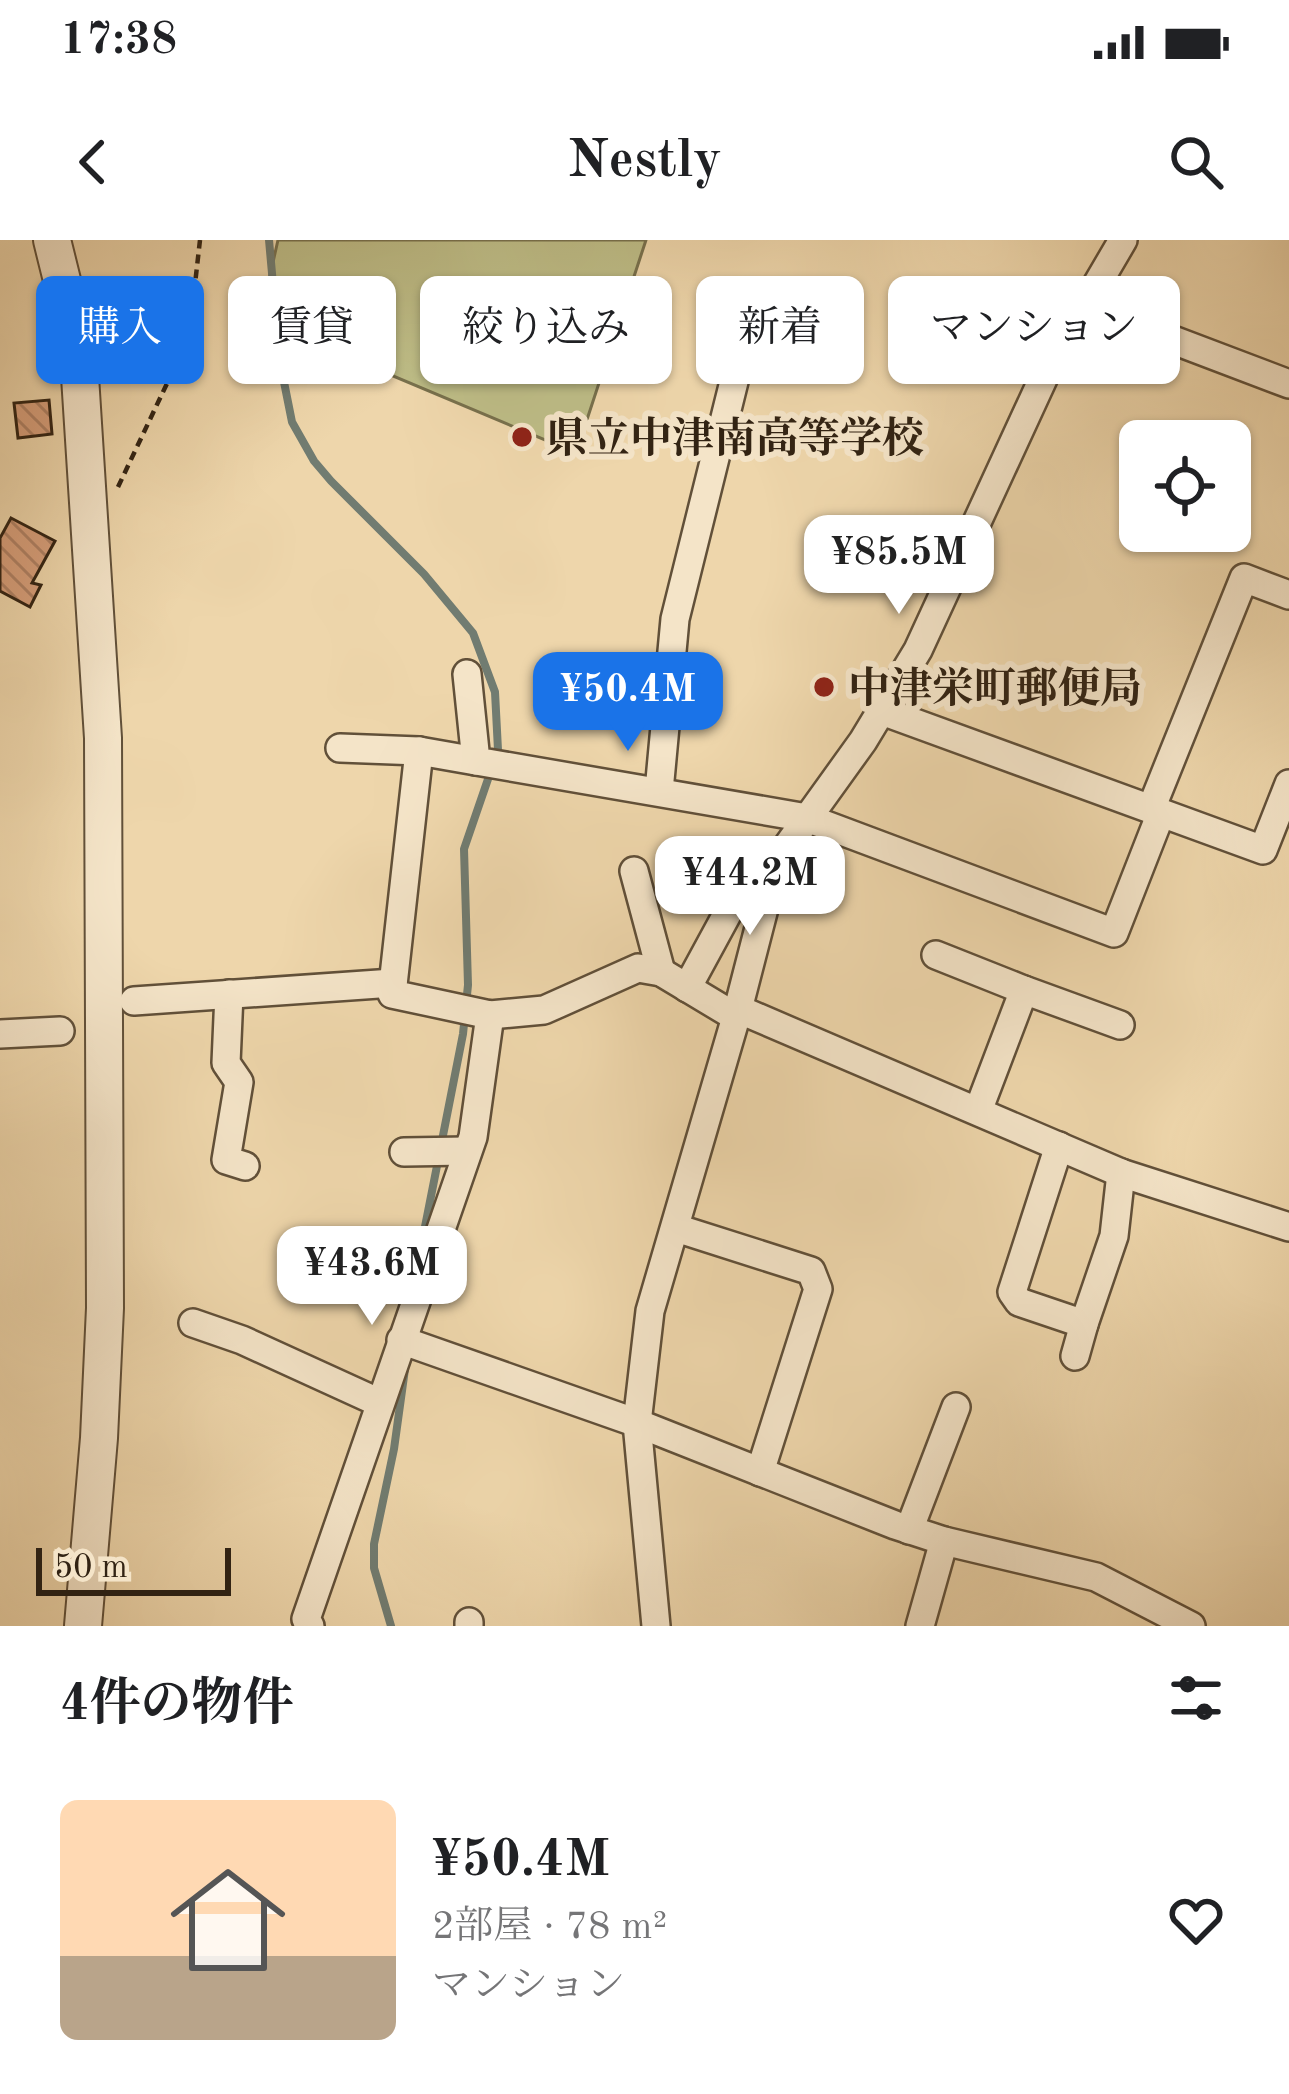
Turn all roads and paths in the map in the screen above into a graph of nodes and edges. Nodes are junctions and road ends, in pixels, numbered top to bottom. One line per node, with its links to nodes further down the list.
1 (52, 240): 9 (street)
2 (200, 240): 9 (path)
3 (1123, 240): 4 (street)
4 (1103, 276)
5 (1180, 343): 8 (street)
6 (733, 384): 17 (street)
7 (1041, 384): 12 (street)
8 (1289, 384)
9 (93, 527): 53 (street)
10 (1289, 595): 18 (street)
11 (466, 674): 15 (street)
12 (882, 711): 18 (street); 19 (street)
13 (340, 748): 14 (street)
14 (419, 751): 15 (street); 24 (street)
15 (476, 761): 17 (street)
16 (1289, 784): 18 (street)
17 (658, 790): 19 (street)
18 (1156, 811): 19 (street)
19 (807, 818): 20 (street)
20 (776, 862): 25 (street); 29 (street)
21 (634, 872): 23 (street)
22 (936, 955): 26 (street)
23 (661, 972): 25 (street); 30 (street)
24 (393, 983): 27 (street); 30 (street)
25 (687, 988): 29 (street)
26 (1024, 990): 31 (street); 34 (street)
27 (229, 994): 28 (street); 38 (street)
28 (134, 1001)
29 (737, 1013): 34 (street); 40 (street)
30 (490, 1015): 37 (street)
31 (1120, 1025)
32 (60, 1031): 33 (street)
33 (0, 1034)
34 (978, 1111): 35 (street)
35 (1059, 1146): 39 (street); 43 (street)
36 (404, 1151): 37 (street)
37 (467, 1151): 44 (street)
38 (245, 1166)
39 (1121, 1173): 41 (street); 43 (street)
40 (676, 1228): 48 (street); 49 (street)
41 (1289, 1228)
42 (194, 1323): 46 (street)
43 (1084, 1324): 45 (street)
44 (401, 1340): 46 (street); 48 (street)
45 (1075, 1356)
46 (380, 1403): 52 (street)
47 (956, 1406): 50 (street)
48 (637, 1424): 49 (street); 55 (street)
49 (760, 1472): 50 (street)
50 (909, 1530): 51 (street)
51 (944, 1541): 56 (street); 57 (street)
52 (308, 1623): 54 (street)
53 (83, 1626)
54 (276, 1626)
55 (656, 1626)
56 (920, 1626)
57 (1191, 1626)

